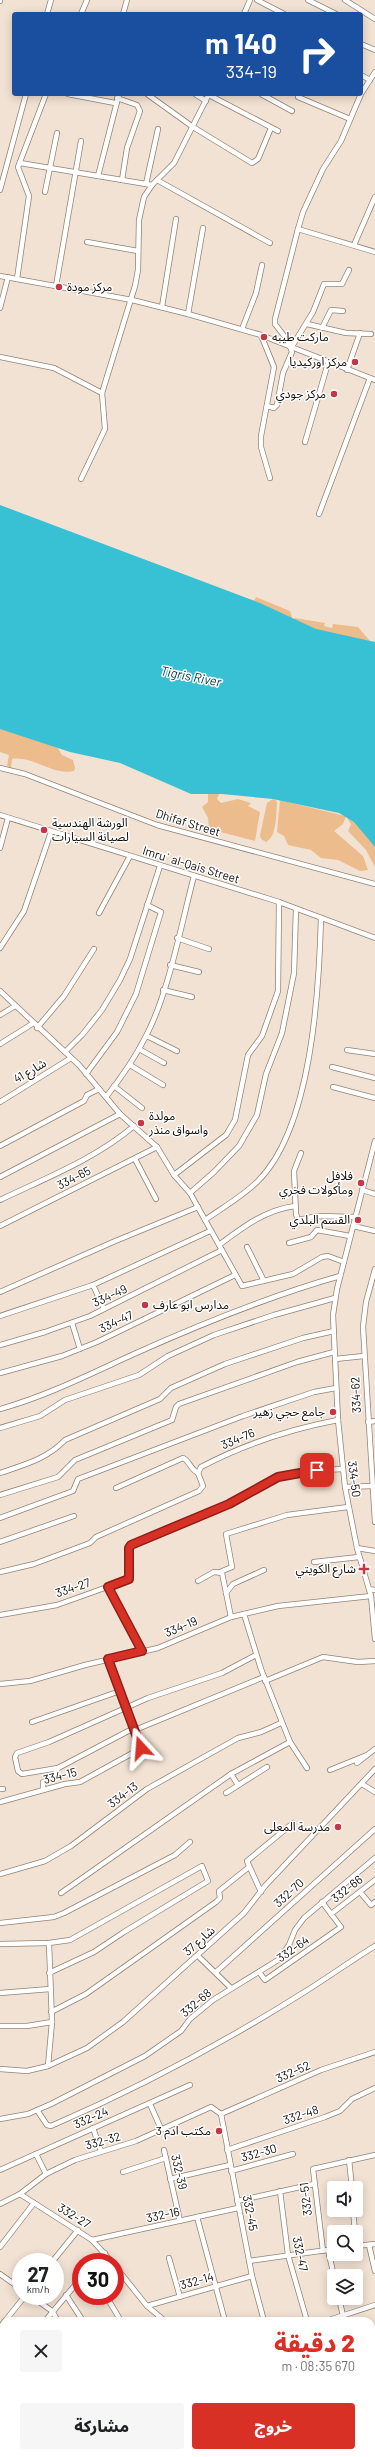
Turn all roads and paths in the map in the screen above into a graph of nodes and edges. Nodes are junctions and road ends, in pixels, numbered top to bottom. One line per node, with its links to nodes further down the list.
1 (51, 0): 8 (street)
2 (87, 0): 9 (street)
3 (127, 0): 10 (street)
4 (250, 0): 11 (street)
5 (257, 0): 12 (street)
6 (308, 0): 13 (street)
7 (344, 0): 14 (street)
8 (48, 12)
9 (82, 12)
10 (124, 12)
11 (245, 12)
12 (280, 12)
13 (332, 12)
14 (375, 19)
15 (363, 45): 16 (street)
16 (375, 50)
17 (375, 72): 19 (street)
18 (363, 76): 19 (street)
19 (370, 80): 20 (street)
20 (363, 91)
21 (25, 96): 49 (street)
22 (45, 96): 42 (street)
23 (78, 96): 33 (street)
24 (118, 96): 33 (street); 46 (street)
25 (150, 96): 36 (street)
26 (198, 96): 32 (street)
27 (208, 96): 32 (street)
28 (213, 96): 37 (street)
29 (265, 96): 34 (street)
30 (360, 96): 35 (street)
31 (298, 97): 35 (street)
32 (206, 101): 36 (street)
33 (115, 103): 45 (street)
34 (292, 111)
35 (350, 119): 54 (street)
36 (192, 128): 37 (street); 47 (street)
37 (271, 128): 39 (street)
38 (158, 129): 48 (street)
39 (278, 131)
40 (57, 133): 43 (street)
41 (81, 141): 44 (street)
42 (20, 163): 43 (street); 64 (street)
43 (50, 168): 44 (street); 50 (street)
44 (76, 172): 45 (street); 65 (street)
45 (98, 176): 46 (street)
46 (122, 180): 48 (street)
47 (157, 180): 48 (street); 56 (street)
48 (149, 184): 58 (street)
49 (0, 190)
50 (46, 192)
51 (375, 197): 57 (street)
52 (176, 219): 67 (street)
53 (203, 228): 70 (street)
54 (298, 229): 57 (street); 77 (street)
55 (87, 242): 58 (street)
56 (270, 243)
57 (354, 245): 59 (street)
58 (138, 251): 66 (street)
59 (375, 252)
60 (262, 265): 73 (street)
61 (349, 270): 71 (street)
62 (0, 276): 63 (street)
63 (8, 277): 64 (street); 68 (street)
64 (17, 279): 65 (street)
65 (56, 286): 66 (street)
66 (132, 300): 67 (street); 82 (street)
67 (162, 307): 70 (street)
68 (0, 308)
69 (343, 311): 72 (street)
70 (188, 314): 73 (street)
71 (307, 324): 72 (street); 77 (street)
72 (322, 328): 74 (street)
73 (242, 329): 76 (street)
74 (360, 333): 75 (street); 80 (street)
75 (371, 334)
76 (261, 336): 77 (street); 83 (street)
77 (291, 348): 79 (street); 83 (street)
78 (0, 357): 82 (street)
79 (328, 363): 80 (street); 84 (street)
80 (347, 370): 81 (street)
81 (373, 380): 87 (street)
82 (102, 393): 86 (street)
83 (267, 406): 85 (street)
84 (305, 442)
85 (270, 478)
86 (82, 479)
87 (319, 514)
88 (0, 768): 96 (street, Dhifaf Street)
89 (0, 816): 90 (street, Imruʾ al-Qais Street)
90 (8, 818): 91 (street, Imruʾ al-Qais Street); 92 (street)
91 (51, 832): 93 (street, Imruʾ al-Qais Street); 104 (street)
92 (0, 848)
93 (130, 856): 94 (street, Imruʾ al-Qais Street); 100 (street)
94 (160, 866): 95 (street, Imruʾ al-Qais Street); 98 (street)
95 (194, 876): 97 (street, Imruʾ al-Qais Street); 102 (street)
96 (375, 884)
97 (279, 902): 99 (street, Imruʾ al-Qais Street); 144 (street)
98 (146, 905): 121 (street); 127 (street)
99 (296, 909): 101 (street, Imruʾ al-Qais Street); 147 (street)
100 (99, 913)
101 (321, 918): 103 (street, Imruʾ al-Qais Street); 154 (street)
102 (177, 938): 106 (street); 107 (street)
103 (375, 938)
104 (0, 948)
105 (94, 949): 115 (street)
106 (209, 949)
107 (170, 965): 108 (street); 109 (street)
108 (200, 972)
109 (163, 990): 111 (street); 116 (street)
110 (0, 991): 112 (street)
111 (192, 997)
112 (14, 1006): 113 (street); 114 (street)
113 (0, 1015)
114 (32, 1024): 115 (street); 117 (street)
115 (37, 1028): 121 (street)
116 (147, 1036): 118 (street); 120 (street)
117 (0, 1044)
118 (139, 1049): 124 (street); 125 (street)
119 (347, 1050): 122 (street)
120 (177, 1051)
121 (65, 1052): 123 (street)
122 (375, 1054)
123 (71, 1058): 127 (street); 135 (street, شارع 41)
124 (164, 1063)
125 (130, 1065): 129 (street); 130 (street)
126 (332, 1067): 128 (street)
127 (86, 1074): 132 (street)
128 (375, 1078)
129 (163, 1085)
130 (114, 1086): 133 (street); 136 (street)
131 (333, 1087): 134 (street)
132 (99, 1089): 133 (street); 140 (street)
133 (106, 1097): 137 (street)
134 (375, 1098)
135 (0, 1102)
136 (142, 1108)
137 (120, 1114): 138 (street); 145 (street)
138 (134, 1126): 141 (street); 150 (street)
139 (375, 1141): 146 (street, 334-50)
140 (0, 1146)
141 (157, 1147): 143 (street, 334-65); 144 (street)
142 (301, 1153): 151 (street)
143 (135, 1158): 149 (street); 155 (street, 334-65)
144 (174, 1175): 147 (street)
145 (0, 1177)
146 (362, 1190): 148 (street); 153 (street, 334-50)
147 (190, 1192): 152 (street)
148 (375, 1194)
149 (156, 1199)
150 (0, 1200)
151 (295, 1206): 153 (street); 161 (street)
152 (198, 1208): 154 (street); 170 (street)
153 (355, 1217): 156 (street, 334-50)
154 (205, 1220): 157 (street)
155 (0, 1226)
156 (353, 1226): 158 (street); 159 (street, 334-50)
157 (210, 1231): 161 (street); 169 (street)
158 (375, 1231)
159 (350, 1236): 160 (street); 164 (street, 334-50)
160 (289, 1243)
161 (219, 1245): 163 (street)
162 (247, 1247): 168 (street)
163 (222, 1250): 166 (street); 172 (street, 334-49)
164 (344, 1262): 167 (street, 334-50); 168 (street)
165 (375, 1269): 179 (street, 334-62)
166 (235, 1275): 168 (street); 177 (street, 334-47)
167 (340, 1276): 171 (street, 334-50); 183 (street)
168 (264, 1281)
169 (93, 1285): 172 (street); 173 (street)
170 (0, 1292)
171 (335, 1298): 175 (street, 334-50); 187 (street)
172 (104, 1309): 174 (street, 334-49)
173 (0, 1316)
174 (72, 1323): 176 (street, 334-49); 177 (street)
175 (334, 1331): 178 (street, 334-50); 189 (street)
176 (0, 1345)
177 (80, 1349): 181 (street, 334-47)
178 (334, 1352): 180 (street, 334-50); 194 (street)
179 (364, 1356): 180 (street); 186 (street, 334-62)
180 (335, 1359): 182 (street, 334-50)
181 (0, 1373)
182 (336, 1388): 184 (street, 334-50); 197 (street)
183 (0, 1409)
184 (338, 1420): 188 (street, 334-50); 190 (street, 334-76)
185 (375, 1421): 186 (street)
186 (368, 1422): 191 (street, 334-62)
187 (0, 1428)
188 (342, 1469): 192 (street, 334-50); 208 (street, 334-27)
189 (0, 1473)
190 (198, 1473): 193 (street); 205 (street)
191 (372, 1486): 192 (street); 198 (street, 334-62)
192 (345, 1487): 195 (street, 334-50)
193 (116, 1488)
194 (0, 1495)
195 (348, 1507): 200 (street, 334-50); 206 (street)
196 (74, 1516): 199 (street)
197 (0, 1518)
198 (375, 1522)
199 (0, 1542)
200 (357, 1548): 201 (street); 202 (street, 334-50)
201 (375, 1551)
202 (360, 1557): 203 (street); 209 (street, 334-50)
203 (314, 1562)
204 (264, 1570): 211 (street)
205 (0, 1572)
206 (220, 1572): 207 (street); 211 (street)
207 (198, 1581)
208 (108, 1587): 214 (street, 334-27); 218 (street)
209 (369, 1589): 210 (street); 212 (street, 334-50)
210 (375, 1590)
211 (226, 1593): 215 (street)
212 (371, 1596): 213 (street, 334-19); 216 (street, 334-50)
213 (244, 1614): 215 (street, 334-19); 219 (street)
214 (0, 1615)
215 (230, 1617): 218 (street, 334-19)
216 (374, 1619): 217 (street, 334-50)
217 (375, 1639)
218 (142, 1651): 220 (street, 334-19)
219 (256, 1655): 222 (street); 225 (street)
220 (108, 1659): 223 (street, 334-19); 224 (street)
221 (375, 1661): 222 (street)
222 (265, 1679): 227 (street); 228 (street)
223 (0, 1684)
224 (120, 1691): 225 (street); 226 (street)
225 (127, 1709): 228 (street); 234 (street)
226 (32, 1722)
227 (282, 1723): 229 (street); 250 (street, 334-13)
228 (135, 1729): 234 (street); 241 (street, 334-15)
229 (290, 1742): 235 (street); 238 (street)
230 (375, 1749): 231 (street)
231 (367, 1755): 232 (street); 237 (street)
232 (358, 1763)
233 (267, 1766): 240 (street)
234 (58, 1768): 241 (street)
235 (307, 1768)
236 (375, 1769): 239 (street, شارع 37)
237 (330, 1770)
238 (231, 1774): 240 (street); 254 (street)
239 (362, 1784): 242 (street); 252 (street, شارع 37)
240 (238, 1785): 243 (street)
241 (43, 1790): 244 (street, 334-15)
242 (375, 1792)
243 (226, 1793)
244 (0, 1802)
245 (293, 1823): 249 (street)
246 (375, 1829): 263 (street, 332-70)
247 (190, 1842): 258 (street)
248 (375, 1858): 255 (street, 332-68)
249 (249, 1867): 252 (street); 269 (street)
250 (0, 1874)
251 (375, 1880): 253 (street, 332-66)
252 (261, 1892): 262 (street, شارع 37)
253 (360, 1892): 256 (street); 257 (street, 332-66)
254 (61, 1894)
255 (322, 1902): 257 (street); 264 (street, 332-68)
256 (375, 1902)
257 (331, 1914): 264 (street, 332-64)
258 (0, 1923)
259 (49, 1943): 260 (street); 265 (street); 265 (street)
260 (0, 1944)
261 (375, 1946): 278 (street)
262 (198, 1956): 263 (street); 273 (street, شارع 37)
263 (216, 1972): 266 (street)
264 (259, 1972): 266 (street, 332-68)
265 (49, 1973): 267 (street)
266 (231, 1988): 278 (street, 332-68)
267 (50, 1989): 268 (street); 269 (street)
268 (0, 1993)
269 (51, 2012): 270 (street)
270 (52, 2022): 271 (street); 273 (street)
271 (0, 2026)
272 (375, 2052): 279 (street, 332-52)
273 (48, 2066): 274 (street, شارع 37)
274 (0, 2069)
275 (190, 2085): 277 (street, 332-24)
276 (375, 2088): 284 (street, 332-48)
277 (150, 2104): 281 (street, 332-24); 282 (street)
278 (37, 2110): 280 (street, 332-68)
279 (221, 2114): 282 (street, 332-32); 284 (street, 332-45)
280 (0, 2119)
281 (93, 2128): 285 (street); 286 (street, 332-24)
282 (161, 2129): 285 (street, 332-32)
283 (164, 2150): 289 (street, 332-39)
284 (227, 2150): 291 (street, 332-45)
285 (101, 2151): 295 (street, 332-32)
286 (36, 2154): 292 (street, 332-24); 295 (street)
287 (292, 2154): 293 (street, 332-30)
288 (375, 2155): 290 (street)
289 (166, 2158): 294 (street); 296 (street, 332-39)
290 (349, 2160): 297 (street); 298 (street, 332-51)
291 (230, 2165): 293 (street, 332-45); 296 (street)
292 (0, 2170)
293 (231, 2171): 301 (street, 332-45)
294 (123, 2172)
295 (46, 2174): 300 (street, 332-32)
296 (170, 2179): 306 (street, 332-39)
297 (351, 2181)
298 (314, 2184): 299 (street); 313 (street, 332-51)
299 (280, 2191): 301 (street); 316 (street, 332-47)
300 (20, 2194): 302 (street, 332-27); 303 (street, 332-32)
301 (237, 2201): 304 (street, 332-45)
302 (34, 2203): 307 (street, 332-27); 312 (street)
303 (0, 2204)
304 (238, 2208): 305 (street, 332-16); 318 (street, 332-45)
305 (197, 2218): 306 (street, 332-16); 325 (street)
306 (180, 2221): 308 (street, 332-16)
307 (78, 2230): 308 (street, 332-27); 315 (street)
308 (92, 2240): 314 (street, 332-27)
309 (375, 2244): 311 (street)
310 (363, 2245): 311 (street)
311 (369, 2245): 320 (street)
312 (0, 2247)
313 (326, 2250): 316 (street); 319 (street, 332-51)
314 (105, 2252)
315 (59, 2253)
316 (288, 2255): 318 (street); 345 (street, 332-47)
317 (168, 2258): 328 (street)
318 (249, 2261): 322 (street, 332-45)
319 (332, 2269)
320 (375, 2271)
321 (0, 2274): 324 (street)
322 (252, 2276): 325 (street, 332-14); 344 (street, 332-45)
323 (124, 2277): 334 (street)
324 (12, 2283)
325 (215, 2286): 328 (street, 332-14); 343 (street)
326 (72, 2288): 327 (street)
327 (66, 2295): 335 (street); 340 (street)
328 (180, 2296): 334 (street, 332-14)
329 (18, 2305): 337 (street)
330 (44, 2305): 335 (street)
331 (111, 2305): 341 (street)
332 (341, 2305): 336 (street)
333 (375, 2305): 336 (street)
334 (147, 2306): 342 (street)
335 (52, 2311): 338 (street); 339 (street)
336 (343, 2316): 346 (street)
337 (8, 2317)
338 (48, 2317)
339 (56, 2317)
340 (80, 2317)
341 (119, 2317)
342 (160, 2317)
343 (224, 2317)
344 (263, 2317)
345 (305, 2317)
346 (340, 2317)

